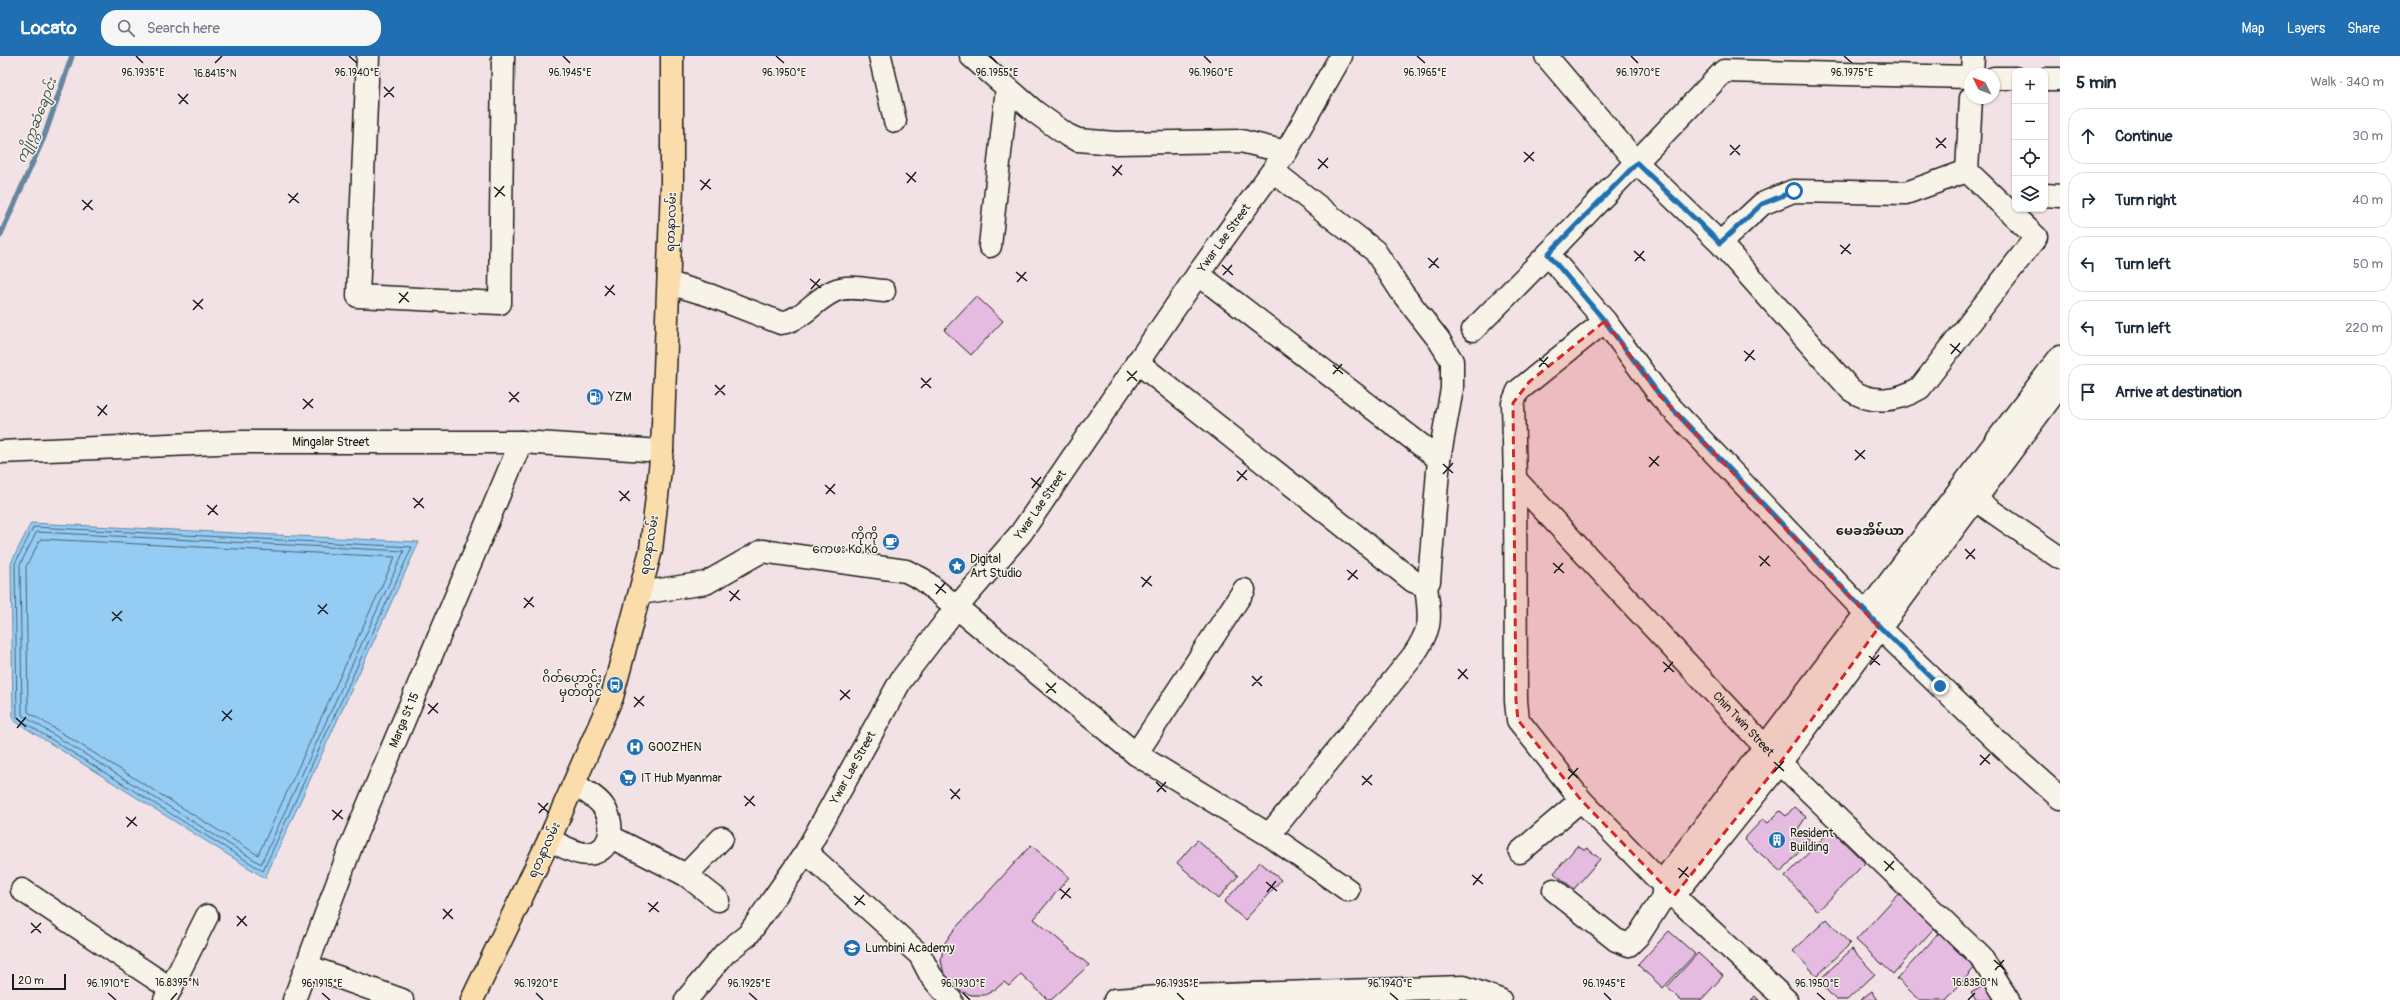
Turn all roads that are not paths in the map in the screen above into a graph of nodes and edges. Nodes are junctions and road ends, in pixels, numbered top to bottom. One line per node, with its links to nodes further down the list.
1 (368, 56): 2 (street)
2 (503, 56)
3 (672, 56): 31 (main road, ရတနာလမ်း)
4 (880, 56): 18 (street)
5 (971, 56): 16 (street)
6 (1341, 56): 19 (street, Ywar Lae Street)
7 (1546, 56): 20 (street)
8 (1973, 56): 10 (street)
9 (1724, 64): 11 (street); 20 (street)
10 (1972, 68)
11 (1964, 77)
12 (2000, 78): 13 (street)
13 (2012, 78)
14 (2048, 79): 15 (street)
15 (2060, 79)
16 (1007, 88): 19 (street); 28 (street)
17 (1971, 104): 21 (street)
18 (895, 121)
19 (1286, 152): 22 (street, Ywar Lae Street)
20 (1637, 163): 27 (street); 29 (street)
21 (1967, 170): 23 (street); 27 (street)
22 (1273, 171): 30 (street, Ywar Lae Street); 41 (street)
23 (1990, 193): 24 (street); 27 (street)
24 (2012, 194)
25 (2048, 195): 26 (street)
26 (2060, 196)
27 (1720, 243)
28 (990, 246)
29 (1548, 254): 33 (street); 34 (street)
30 (1198, 274): 36 (street, Ywar Lae Street); 41 (street)
31 (669, 283): 32 (street); 39 (main road, ရတနာလမ်း)
32 (884, 291)
33 (1604, 320): 42 (street); 49 (street)
34 (1473, 330)
35 (2060, 357): 49 (street)
36 (1138, 362): 45 (street); 48 (street, Ywar Lae Street)
37 (2060, 385): 43 (street)
38 (521, 442): 39 (street, Mingalar Street); 40 (street, Mingalar Street); 69 (street, Marga St 15)
39 (662, 451): 47 (main road, ရတနာလမ်း)
40 (0, 452)
41 (1439, 459): 45 (street)
42 (1515, 479): 50 (street, Chin Twin Street); 55 (street)
43 (1974, 499): 44 (street); 49 (street)
44 (2060, 558)
45 (1426, 586): 56 (street)
46 (1244, 590): 51 (street)
47 (640, 593): 48 (street); 53 (main road, ရတနာလမ်း)
48 (956, 608): 51 (street); 60 (street, Ywar Lae Street)
49 (1873, 620): 50 (street); 52 (street); 54 (street)
50 (1765, 747): 52 (street, Chin Twin Street); 66 (street)
51 (1136, 754): 56 (street)
52 (1780, 763): 66 (street); 79 (street, Chin Twin Street)
53 (574, 784): 57 (street); 59 (main road, ရတနာလမ်း)
54 (2060, 798)
55 (1581, 800): 61 (street); 66 (street)
56 (1269, 835): 64 (street)
57 (611, 837): 59 (street); 62 (street)
58 (722, 838): 62 (street)
59 (549, 840): 73 (main road, ရတနာလမ်း)
60 (806, 852): 74 (street, Ywar Lae Street); 75 (street)
61 (1520, 852)
62 (686, 875): 67 (street)
63 (22, 890): 70 (street)
64 (1348, 890)
65 (1554, 890): 66 (street)
66 (1667, 893): 78 (street)
67 (718, 900)
68 (207, 916): 70 (street)
69 (307, 966): 71 (street, Marga St 15); 72 (street)
70 (168, 995)
71 (294, 1000)
72 (402, 1000)
73 (472, 1000)
74 (686, 1000)
75 (952, 1000)
76 (1115, 1000): 77 (street)
77 (1500, 1000)
78 (1786, 1000)
79 (2008, 1000)

